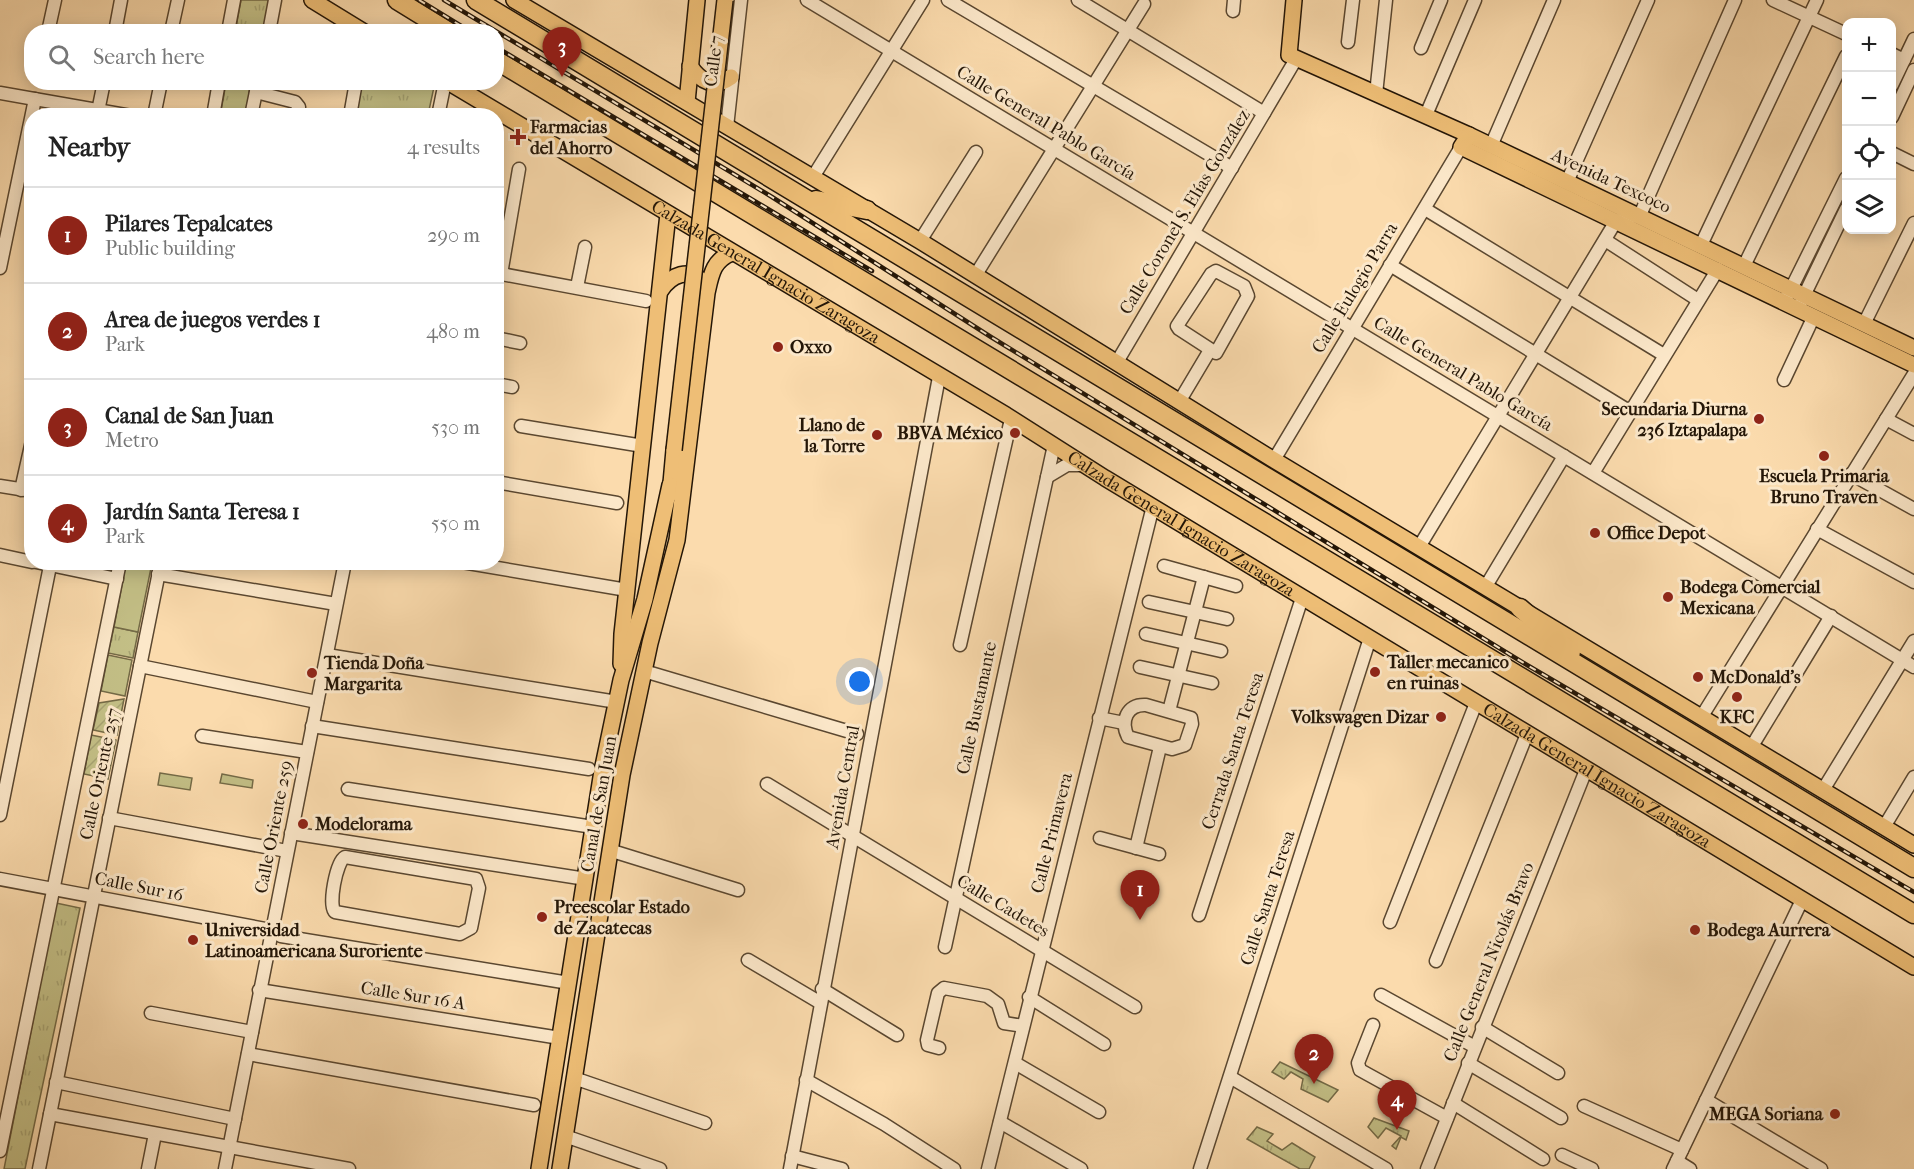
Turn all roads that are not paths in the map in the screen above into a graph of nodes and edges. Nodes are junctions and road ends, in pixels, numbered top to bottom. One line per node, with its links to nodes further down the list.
1 (55, 0): 30 (street)
2 (121, 0): 31 (street)
3 (178, 0): 32 (street)
4 (234, 0): 33 (street)
5 (275, 0): 34 (street)
6 (312, 0): 35 (main road)
7 (397, 0): 36 (highway)
8 (476, 0): 93 (highway)
9 (514, 0): 64 (main road)
10 (697, 0): 48 (main road, Calle 7)
11 (725, 0): 153 (main road, Canal de San Juan, bridge)
12 (741, 0): 50 (street, Calle 7)
13 (807, 0): 42 (street, Calle General Pablo García)
14 (923, 0): 42 (street)
15 (948, 0): 52 (street)
16 (1078, 0): 37 (street)
17 (1294, 0): 44 (main road)
18 (1302, 0): 44 (main road)
19 (1353, 0): 40 (street)
20 (1386, 0): 62 (street)
21 (1442, 0): 41 (street)
22 (1475, 0): 77 (street)
23 (1554, 0): 81 (street)
24 (1648, 0): 92 (street)
25 (1735, 0): 97 (street)
26 (1773, 0): 29 (street)
27 (1817, 0): 29 (street)
28 (1144, 4): 37 (street)
29 (1810, 16): 38 (street); 104 (street)
30 (50, 24)
31 (116, 24)
32 (173, 24)
33 (230, 24)
34 (270, 24)
35 (351, 24)
36 (436, 24)
37 (1128, 30): 52 (street); 76 (street)
38 (1842, 32)
39 (1914, 39): 45 (street)
40 (1348, 42)
41 (1421, 48)
42 (892, 51): 82 (street, Calle General Pablo García); 90 (street)
43 (1896, 56): 45 (street)
44 (1293, 57): 62 (main road, Avenida Texcoco); 76 (street, Calle Coronel S. Elías González)
45 (1904, 60): 51 (street)
46 (504, 65): 244 (highway)
47 (1842, 65): 109 (street)
48 (690, 66): 50 (main road); 64 (main road, Calle 7)
49 (1914, 70): 75 (street)
50 (731, 77): 79 (street, Calle 7)
51 (1896, 77)
52 (1092, 85): 82 (street); 88 (street)
53 (102, 90): 67 (street)
54 (159, 90): 68 (street)
55 (218, 90): 69 (street)
56 (256, 90): 70 (street)
57 (265, 90): 71 (street)
58 (355, 90): 72 (street)
59 (444, 90): 73 (street)
60 (459, 90): 74 (main road, Calzada General Ignacio Zaragoza)
61 (0, 93): 63 (street)
62 (1376, 94): 77 (main road, Avenida Texcoco)
63 (35, 99): 65 (street); 66 (street)
64 (687, 102): 79 (main road)
65 (33, 108)
66 (79, 108)
67 (99, 108)
68 (156, 108)
69 (214, 108)
70 (253, 108)
71 (299, 108)
72 (351, 108)
73 (440, 108)
74 (490, 108)
75 (1896, 108)
76 (1264, 113): 88 (street, Calle Coronel S. Elías González)
77 (1426, 115): 80 (main road, Avenida Texcoco)
78 (504, 116): 96 (main road, Calzada General Ignacio Zaragoza)
79 (727, 127): 90 (main road)
80 (1465, 141): 81 (main road, Avenida Texcoco); 86 (main road, Avenida Texcoco); 94 (street, Calle Eulogio Parra)
81 (1491, 146): 86 (main road, Avenida Texcoco)
82 (1054, 148): 101 (street, Calle General Pablo García); 113 (street)
83 (24, 152): 110 (street)
84 (976, 152): 103 (street)
85 (1896, 155): 87 (street)
86 (1503, 158): 92 (main road, Avenida Texcoco); 99 (main road, Avenida Texcoco)
87 (1914, 164)
88 (1232, 168): 101 (street, Calle Coronel S. Elías González)
89 (519, 169): 106 (street)
90 (813, 177): 95 (main road)
91 (1845, 180): 118 (street)
92 (1567, 182): 97 (main road, Avenida Texcoco)
93 (803, 198): 95 (highway); 201 (highway)
94 (1425, 209): 108 (street, Calle Eulogio Parra); 117 (street)
95 (867, 210): 103 (main road)
96 (668, 214): 107 (main road, Calzada General Ignacio Zaragoza); 115 (main road, Canal de San Juan)
97 (1640, 215): 99 (street); 104 (main road, Avenida Texcoco)
98 (1842, 216): 118 (street)
99 (1616, 221): 102 (street); 111 (main road, Avenida Texcoco)
100 (1914, 223): 122 (street)
101 (1194, 233): 123 (street, Calle General Pablo García); 130 (street, Calle Coronel S. Elías González)
102 (1605, 240): 117 (street); 119 (street)
103 (920, 241): 113 (main road)
104 (1701, 245): 109 (main road, Avenida Texcoco)
105 (585, 247): 114 (street)
106 (504, 248)
107 (732, 253): 116 (main road, Canal de San Juan); 133 (main road, Calzada General Ignacio Zaragoza)
108 (1390, 265): 123 (street, Calle Eulogio Parra); 128 (street)
109 (1744, 266): 118 (main road, Avenida Texcoco)
110 (0, 268)
111 (1718, 269): 118 (main road, Avenida Texcoco); 119 (street)
112 (504, 275): 114 (street)
113 (975, 276): 130 (main road)
114 (577, 287): 120 (street)
115 (661, 290): 116 (main road); 145 (main road, Canal de San Juan)
116 (707, 293): 177 (main road, Canal de San Juan)
117 (1569, 297): 128 (street); 129 (street)
118 (1795, 298): 121 (main road, Avenida Texcoco); 122 (main road, Avenida Texcoco)
119 (1698, 300): 129 (street)
120 (646, 301)
121 (1814, 316): 131 (main road, Avenida Texcoco); 134 (street)
122 (1864, 324): 126 (main road, Avenida Texcoco)
123 (1353, 328): 139 (street, Calle General Pablo García); 147 (street, Calle Eulogio Parra)
124 (504, 340): 125 (street)
125 (520, 343)
126 (1914, 348)
127 (1210, 350): 127 (street); 137 (street)
128 (1535, 353): 138 (street); 139 (street)
129 (1664, 355): 138 (street)
130 (1116, 362): 137 (main road)
131 (1914, 365)
132 (1914, 374): 141 (street)
133 (939, 377): 140 (main road, Calzada General Ignacio Zaragoza); 227 (street, Avenida Central)
134 (1784, 380)
135 (504, 386): 136 (street)
136 (512, 387)
137 (1179, 402): 147 (main road)
138 (1629, 411): 149 (street)
139 (1497, 416): 146 (street, Calle General Pablo García); 160 (street)
140 (1011, 418): 144 (main road, Calzada General Ignacio Zaragoza); 190 (street)
141 (1886, 418): 143 (street); 150 (street)
142 (521, 426): 145 (street)
143 (1914, 434)
144 (1054, 445): 148 (main road, Calzada General Ignacio Zaragoza); 151 (street, Calle Bustamante)
145 (643, 446): 178 (main road, Canal de San Juan)
146 (1564, 456): 149 (street, Calle General Pablo García); 175 (street)
147 (1274, 460): 160 (main road)
148 (1084, 465): 151 (street); 157 (main road, Calzada General Ignacio Zaragoza)
149 (1593, 473): 176 (street, Calle General Pablo García)
150 (1851, 474): 158 (street); 159 (street)
151 (1047, 477): 242 (street, Calle Bustamante)
152 (504, 483): 156 (street)
153 (670, 485): 177 (main road, Canal de San Juan); 199 (main road, Canal de San Juan)
154 (0, 486): 155 (street)
155 (24, 491)
156 (617, 503)
157 (1153, 506): 179 (main road, Calzada General Ignacio Zaragoza); 207 (street, Calle Primavera)
158 (1914, 509)
159 (1817, 529): 173 (street); 176 (street)
160 (1419, 547): 175 (main road)
161 (0, 555): 162 (street)
162 (24, 560)
163 (1164, 566): 171 (street)
164 (504, 569): 178 (street)
165 (49, 570): 222 (street)
166 (71, 570): 172 (street)
167 (119, 570): 172 (street, Calle Oriente 257)
168 (159, 570): 194 (street, Calle Oriente 257)
169 (169, 570): 181 (street)
170 (343, 570): 181 (street, Calle Oriente 259)
171 (1204, 577): 174 (street); 183 (street)
172 (117, 579): 239 (street, Calle Oriente 257)
173 (1914, 582)
174 (1236, 586)
175 (1486, 586): 182 (main road)
176 (1781, 588): 184 (street, Calle General Pablo García); 206 (street)
177 (663, 589): 197 (main road, Canal de San Juan)
178 (627, 590): 199 (main road, Canal de San Juan)
179 (1302, 597): 187 (main road, Calzada General Ignacio Zaragoza); 245 (street, Cerrada Santa Teresa)
180 (1149, 602): 183 (street)
181 (336, 604): 192 (street, Calle Oriente 259)
182 (1520, 608): 201 (highway); 206 (main road)
183 (1196, 612): 185 (street); 189 (street)
184 (1831, 616): 193 (street, Calle General Pablo García); 213 (street)
185 (1227, 619)
186 (1146, 634): 189 (street)
187 (1370, 638): 204 (main road, Calzada General Ignacio Zaragoza); 273 (street, Calle Santa Teresa)
188 (1914, 641): 193 (street)
189 (1188, 643): 191 (street); 198 (street)
190 (960, 645)
191 (1221, 651)
192 (327, 655): 202 (street, Calle Oriente 259); 203 (street)
193 (1903, 660): 196 (street, Calle General Pablo García); 221 (street)
194 (140, 666): 202 (street); 223 (street, Calle Oriente 257)
195 (1140, 667): 198 (street)
196 (1914, 667)
197 (644, 671): 211 (street); 231 (main road, Canal de San Juan)
198 (1178, 675): 200 (street); 205 (street)
199 (621, 680): 203 (main road, Canal de San Juan)
200 (1212, 683)
201 (1609, 685): 236 (highway)
202 (317, 702): 209 (street, Calle Oriente 259)
203 (617, 702): 224 (main road, Canal de San Juan)
204 (1476, 703): 210 (main road, Calzada General Ignacio Zaragoza); 246 (street)
205 (1169, 711): 208 (street); 214 (street)
206 (1702, 716): 213 (main road)
207 (1099, 718): 208 (street); 249 (street, Calle Primavera)
208 (1124, 723): 214 (street)
209 (312, 726): 215 (street, Calle Oriente 259); 216 (street)
210 (1527, 734): 217 (main road, Calzada General Ignacio Zaragoza); 251 (street)
211 (857, 735)
212 (202, 736): 215 (street)
213 (1752, 746): 221 (main road)
214 (1160, 747): 230 (street)
215 (307, 752): 226 (street, Calle Oriente 259)
216 (589, 769)
217 (1586, 770): 243 (main road, Calzada General Ignacio Zaragoza); 262 (street, Calle General Nicolás Bravo)
218 (1914, 777): 225 (street)
219 (767, 784): 227 (street, Calle Cadetes)
220 (348, 789): 224 (street)
221 (1823, 790): 225 (main road)
222 (0, 815)
223 (109, 818): 232 (street); 241 (street, Calle Oriente 257)
224 (593, 827): 238 (main road, Canal de San Juan)
225 (1884, 827): 229 (main road)
226 (291, 833): 232 (street, Calle Oriente 259); 233 (street)
227 (853, 837): 242 (street, Calle Cadetes); 256 (street, Avenida Central)
228 (1100, 838): 230 (street)
229 (1914, 845)
230 (1136, 848): 234 (street)
231 (609, 850): 240 (street); 274 (main road, Canal de San Juan)
232 (287, 851): 247 (street, Calle Oriente 259)
233 (427, 854): 235 (street); 238 (street)
234 (1159, 854)
235 (423, 868): 235 (street)
236 (1914, 868)
237 (0, 879): 239 (street, Calle Sur 16)
238 (586, 879): 253 (main road, Canal de San Juan)
239 (53, 889): 241 (street, Calle Sur 16); 291 (street, Calle Oriente 257)
240 (738, 890)
241 (93, 896): 247 (street, Calle Sur 16); 276 (street, Calle Oriente 257)
242 (954, 897): 248 (street, Calle Bustamante); 249 (street, Calle Cadetes)
243 (1802, 900): 252 (main road, Calzada General Ignacio Zaragoza); 277 (street)
244 (1914, 914)
245 (1199, 915)
246 (1390, 922)
247 (272, 930): 253 (street, Calle Sur 16); 254 (street, Calle Oriente 259)
248 (945, 947)
249 (1041, 951): 257 (street, Calle Primavera); 258 (street, Calle Cadetes)
250 (748, 960): 256 (street)
251 (1436, 961)
252 (1914, 967)
253 (563, 982): 265 (main road, Canal de San Juan)
254 (259, 990): 263 (street, Calle Oriente 259); 265 (street, Calle Sur 16 A)
255 (1381, 995): 267 (street)
256 (821, 996): 264 (street); 275 (street, Avenida Central)
257 (1029, 997): 261 (street, Calle Primavera); 266 (street)
258 (1135, 1007)
259 (151, 1013): 263 (street)
260 (1373, 1025): 283 (street)
261 (1023, 1026): 268 (street); 270 (street, Calle Primavera)
262 (1482, 1027): 267 (street, Calle General Nicolás Bravo); 272 (street)
263 (252, 1032): 269 (street, Calle Oriente 259)
264 (897, 1035)
265 (560, 1038): 300 (main road, Canal de San Juan)
266 (1104, 1044)
267 (1475, 1047): 271 (street, Calle General Nicolás Bravo)
268 (939, 1048)
269 (248, 1054): 279 (street); 285 (street, Calle Oriente 259)
270 (1015, 1063): 281 (street); 286 (street, Calle Primavera)
271 (1468, 1063): 278 (street, Calle General Nicolás Bravo); 284 (street)
272 (1558, 1073)
273 (1230, 1077): 308 (street, Calle Santa Teresa); 309 (street)
274 (574, 1078): 287 (street); 289 (main road, Canal de San Juan)
275 (806, 1080): 293 (street, Avenida Central); 305 (street)
276 (56, 1082): 282 (street, Calle Oriente 257); 285 (street)
277 (1706, 1100): 295 (street); 313 (street)
278 (1453, 1102): 283 (street, Calle General Nicolás Bravo); 294 (street)
279 (534, 1105)
280 (1584, 1106): 295 (street)
281 (1099, 1112)
282 (50, 1114): 288 (street); 296 (street, Calle Oriente 257)
283 (1447, 1118): 310 (street, Calle General Nicolás Bravo)
284 (1561, 1118)
285 (236, 1119): 290 (street, Calle Oriente 259)
286 (1000, 1122): 306 (street, Calle Primavera); 307 (street)
287 (705, 1123)
288 (155, 1134): 290 (street); 297 (street)
289 (566, 1136): 301 (main road, Canal de San Juan); 302 (street)
290 (230, 1148): 298 (street, Calle Oriente 259); 299 (street)
291 (0, 1151)
292 (1562, 1155): 311 (street)
293 (792, 1156): 303 (street, Avenida Central); 304 (street)
294 (1543, 1159)
295 (1677, 1160): 312 (street)
296 (39, 1169)
297 (148, 1169)
298 (225, 1169)
299 (349, 1169)
300 (539, 1169)
301 (560, 1169)
302 (660, 1169)
303 (790, 1169)
304 (842, 1169)
305 (954, 1169)
306 (988, 1169)
307 (1081, 1169)
308 (1200, 1169)
309 (1386, 1169)
310 (1427, 1169)
311 (1592, 1169)
312 (1690, 1169)
313 (1821, 1169)

